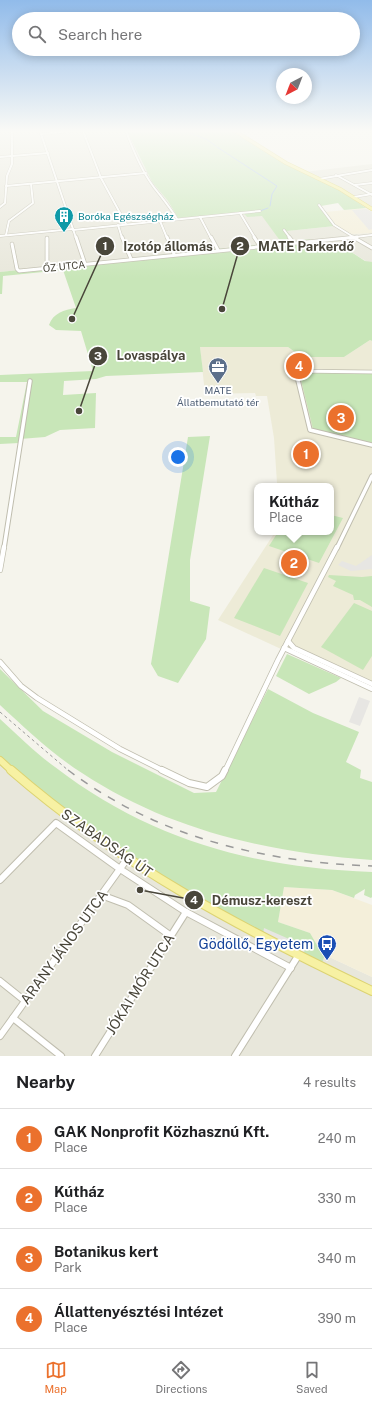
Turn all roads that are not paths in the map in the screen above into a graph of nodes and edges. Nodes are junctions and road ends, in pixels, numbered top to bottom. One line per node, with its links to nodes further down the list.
1 (8, 180): 11 (street)
2 (67, 180): 7 (street)
3 (102, 180): 24 (street)
4 (150, 180): 22 (street)
5 (321, 180): 13 (main road)
6 (346, 180): 10 (street)
7 (56, 181): 9 (street); 26 (street)
8 (372, 183): 10 (street)
9 (31, 184): 11 (street); 28 (street)
10 (355, 185): 12 (street)
11 (6, 186): 15 (street)
12 (372, 194): 13 (street)
13 (354, 197): 18 (main road)
14 (0, 203): 15 (street)
15 (5, 203): 17 (street)
16 (319, 206): 31 (street)
17 (0, 207)
18 (372, 209)
19 (260, 211): 20 (street)
20 (240, 213): 21 (street); 35 (street)
21 (200, 217): 22 (street); 37 (street)
22 (177, 219): 23 (street)
23 (160, 221): 24 (street); 38 (street)
24 (126, 224): 25 (street)
25 (118, 225): 26 (street); 39 (street)
26 (73, 229): 28 (street); 40 (street)
27 (284, 230): 33 (street)
28 (6, 235): 30 (street)
29 (372, 235): 31 (street, ŐZ UTCA)
30 (0, 236)
31 (353, 236): 33 (street, ŐZ UTCA); 36 (street)
32 (47, 238): 41 (street)
33 (293, 242): 35 (street, ŐZ UTCA)
34 (12, 244): 41 (street, ŐZ UTCA)
35 (260, 246): 37 (street, ŐZ UTCA)
36 (372, 248)
37 (218, 250): 38 (street, ŐZ UTCA)
38 (174, 254): 39 (street, ŐZ UTCA)
39 (131, 260): 40 (street, ŐZ UTCA)
40 (85, 264): 41 (street, ŐZ UTCA)
41 (47, 268)
42 (372, 372): 44 (street)
43 (30, 381): 46 (street)
44 (372, 445)
45 (372, 476): 48 (street)
46 (1, 554): 47 (street)
47 (0, 567)
48 (288, 641): 49 (street); 51 (street)
49 (284, 648): 50 (street); 51 (street)
50 (0, 662)
51 (349, 676): 52 (street); 53 (street)
52 (372, 684)
53 (372, 690)
54 (0, 760): 55 (main road, SZABADSÁG ÚT)
55 (127, 859): 56 (street, ARANY JÁNOS UTCA); 61 (main road, SZABADSÁG ÚT)
56 (120, 869): 57 (street, SZABADSÁG ÚT); 58 (street, ARANY JÁNOS UTCA); 59 (street, SZABADSÁG ÚT)
57 (0, 880)
58 (101, 895): 60 (street); 65 (street, ARANY JÁNOS UTCA)
59 (186, 912): 60 (street, JÓKAI MÓR UTCA); 62 (street, SZABADSÁG ÚT)
60 (171, 936): 69 (street, JÓKAI MÓR UTCA)
61 (298, 956): 62 (street); 64 (main road, SZABADSÁG ÚT)
62 (291, 968): 70 (street)
63 (0, 981): 65 (street)
64 (372, 991)
65 (26, 1001): 66 (street, ARANY JÁNOS UTCA)
66 (13, 1018): 67 (street, ARANY JÁNOS UTCA); 68 (street)
67 (0, 1036)
68 (61, 1056)
69 (95, 1056)
70 (236, 1056)

